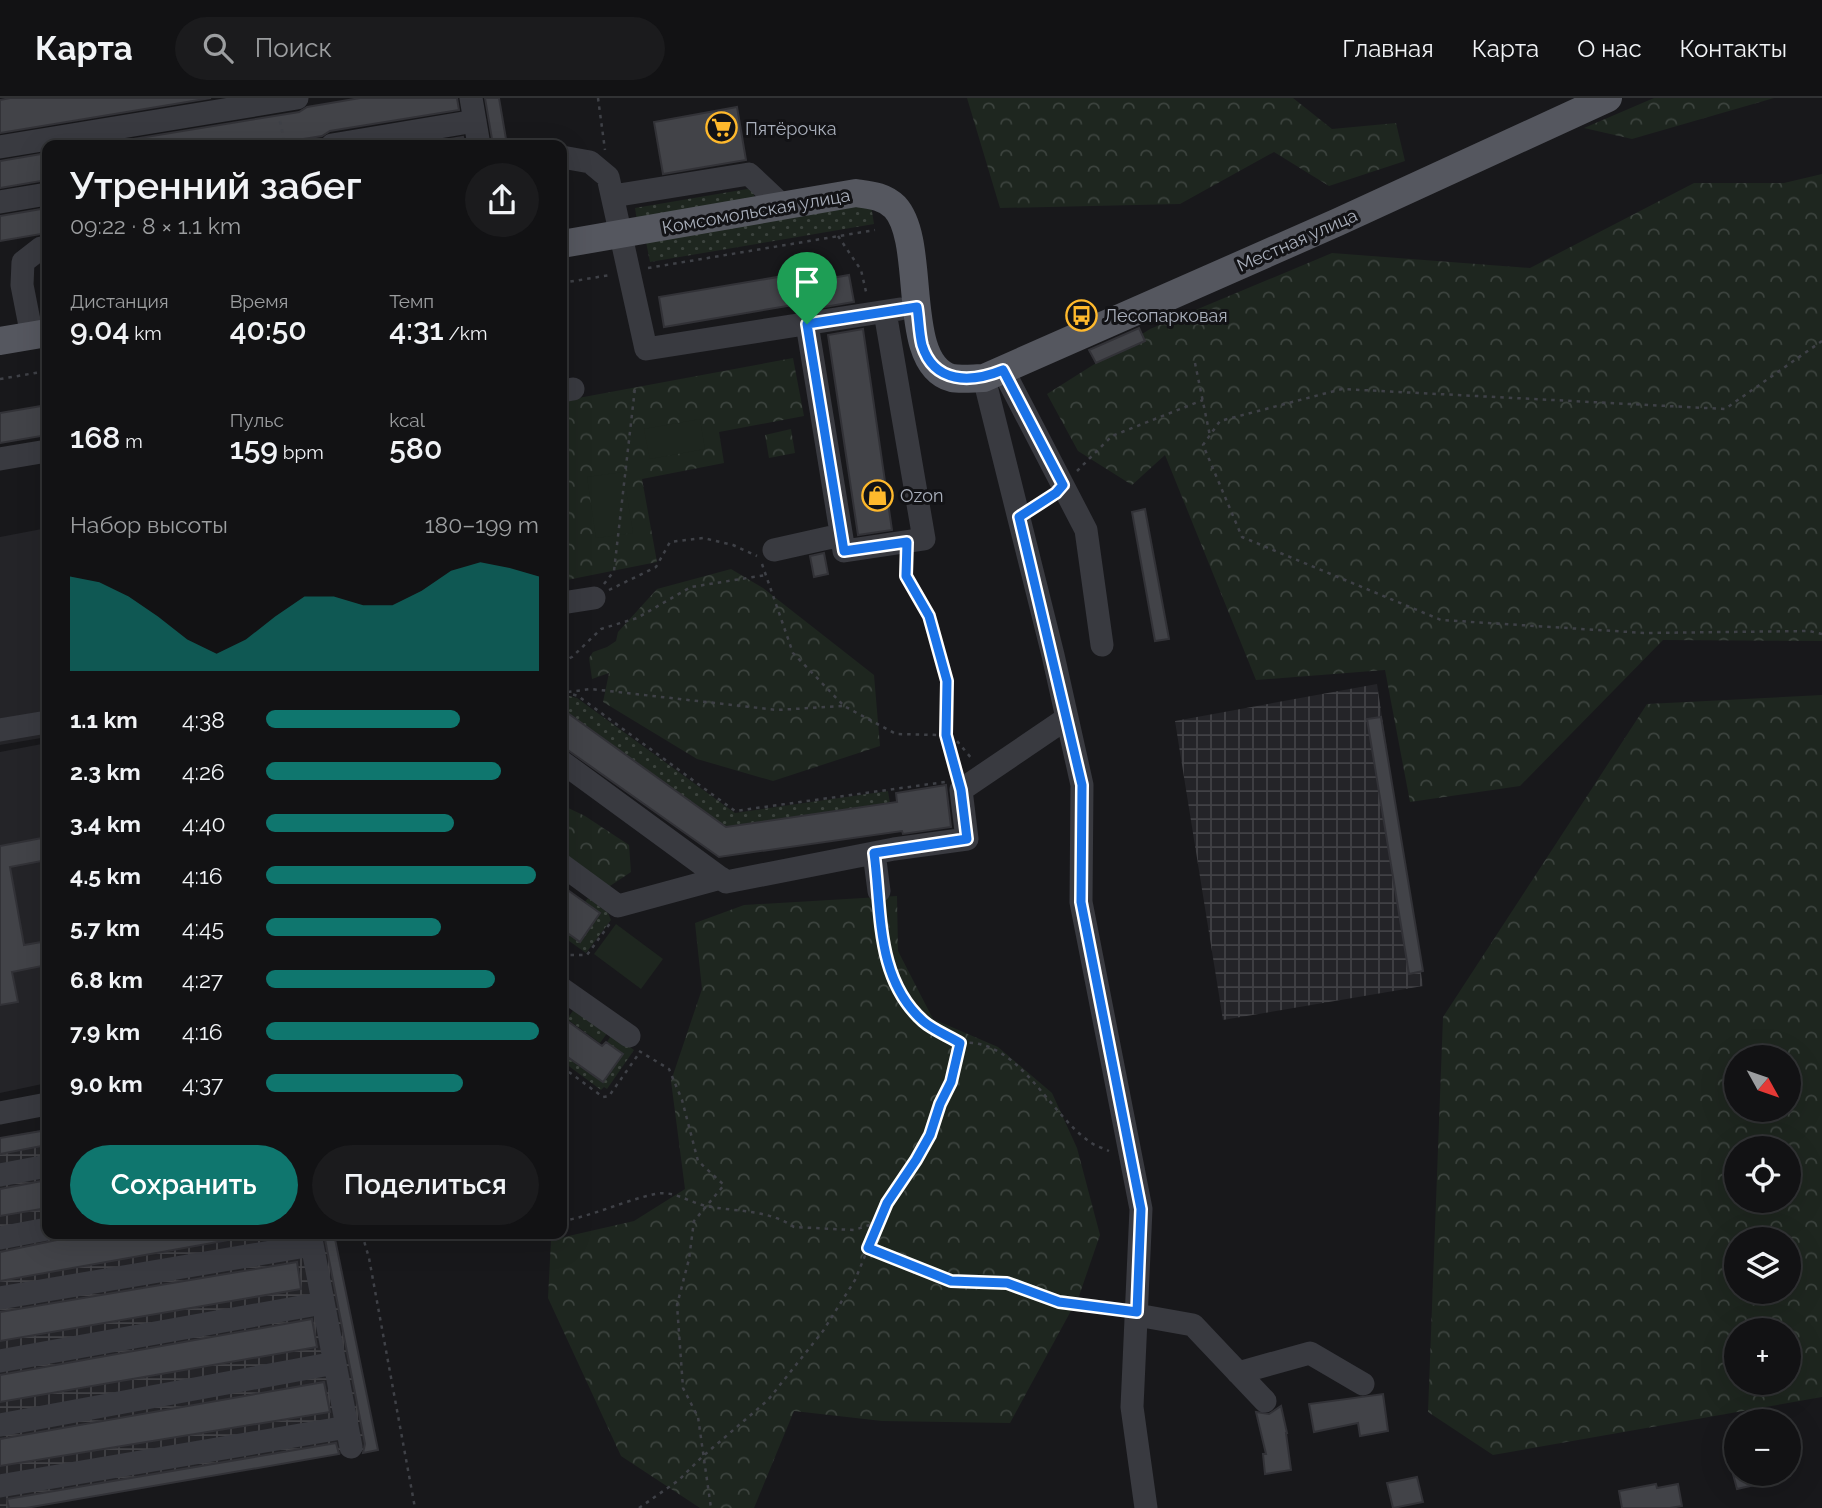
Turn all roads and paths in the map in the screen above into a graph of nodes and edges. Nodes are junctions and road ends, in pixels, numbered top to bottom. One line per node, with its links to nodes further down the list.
1 (471, 98): 5 (street)
2 (598, 98): 13 (path)
3 (1608, 98): 32 (main road, Местная улица)
4 (286, 100): 7 (street); 8 (path)
5 (475, 121): 9 (street); 10 (street)
6 (42, 140): 11 (street)
7 (43, 140)
8 (285, 140)
9 (362, 140)
10 (478, 140)
11 (0, 147)
12 (567, 159): 13 (street)
13 (610, 187): 16 (street); 18 (street)
14 (42, 195): 15 (street)
15 (0, 202)
16 (783, 206): 18 (main road, Комсомольская улица); 24 (main road, Комсомольская улица)
17 (874, 230): 19 (path)
18 (621, 234): 20 (main road, Комсомольская улица); 22 (street)
19 (838, 236): 22 (path); 25 (path)
20 (567, 243)
21 (42, 248): 27 (street)
22 (629, 272): 23 (path); 26 (street)
23 (567, 282)
24 (917, 307): 25 (street); 32 (main road, Комсомольская улица)
25 (878, 313): 26 (street); 42 (street)
26 (807, 324): 41 (street)
27 (39, 335): 28 (main road)
28 (0, 341)
29 (1822, 341): 36 (path)
30 (1195, 363): 35 (path)
31 (42, 372): 33 (path)
32 (993, 374): 39 (street); 40 (street)
33 (0, 379)
34 (635, 388): 45 (path)
35 (1203, 400): 36 (path); 39 (path)
36 (1210, 436): 47 (path)
37 (42, 453): 38 (street)
38 (0, 458)
39 (1063, 485): 40 (path); 48 (street)
40 (1019, 517): 53 (street)
41 (841, 535): 42 (street); 43 (street)
42 (907, 542): 56 (path)
43 (774, 550)
44 (766, 575): 45 (path); 49 (path); 52 (path)
45 (594, 598): 46 (street)
46 (567, 602)
47 (1822, 634)
48 (1102, 645)
49 (567, 660)
50 (567, 692): 52 (path)
51 (567, 693): 59 (path)
52 (844, 706): 56 (path)
53 (1067, 718): 58 (street); 72 (street)
54 (42, 723): 55 (street)
55 (0, 730)
56 (947, 737): 58 (path); 59 (path)
57 (567, 766): 62 (street)
58 (984, 774): 59 (street)
59 (959, 785): 60 (street)
60 (874, 853): 62 (street); 63 (street)
61 (567, 868): 62 (street)
62 (721, 878)
63 (879, 891): 67 (path)
64 (609, 912): 65 (path)
65 (567, 956)
66 (567, 993): 68 (street)
67 (960, 1043): 72 (path); 77 (path)
68 (634, 1045): 69 (path); 75 (path)
69 (567, 1071)
70 (42, 1105): 71 (street)
71 (0, 1113)
72 (1131, 1156): 85 (street)
73 (42, 1167): 74 (street)
74 (0, 1175)
75 (706, 1206): 76 (path); 77 (path); 92 (path)
76 (567, 1220)
77 (879, 1222): 82 (path)
78 (42, 1230): 79 (street)
79 (0, 1238)
80 (311, 1239): 83 (street); 84 (street)
81 (363, 1239): 94 (path)
82 (868, 1248): 85 (path); 92 (path)
83 (0, 1298)
84 (323, 1303): 86 (street); 87 (street)
85 (1137, 1313): 88 (street); 97 (street)
86 (0, 1362)
87 (335, 1363): 91 (street); 93 (street)
88 (1238, 1373): 89 (street); 90 (street)
89 (1363, 1384)
90 (1265, 1401)
91 (0, 1425)
92 (702, 1457): 95 (path); 96 (path)
93 (0, 1486)
94 (415, 1508)
95 (639, 1508)
96 (711, 1508)
97 (1146, 1508)

